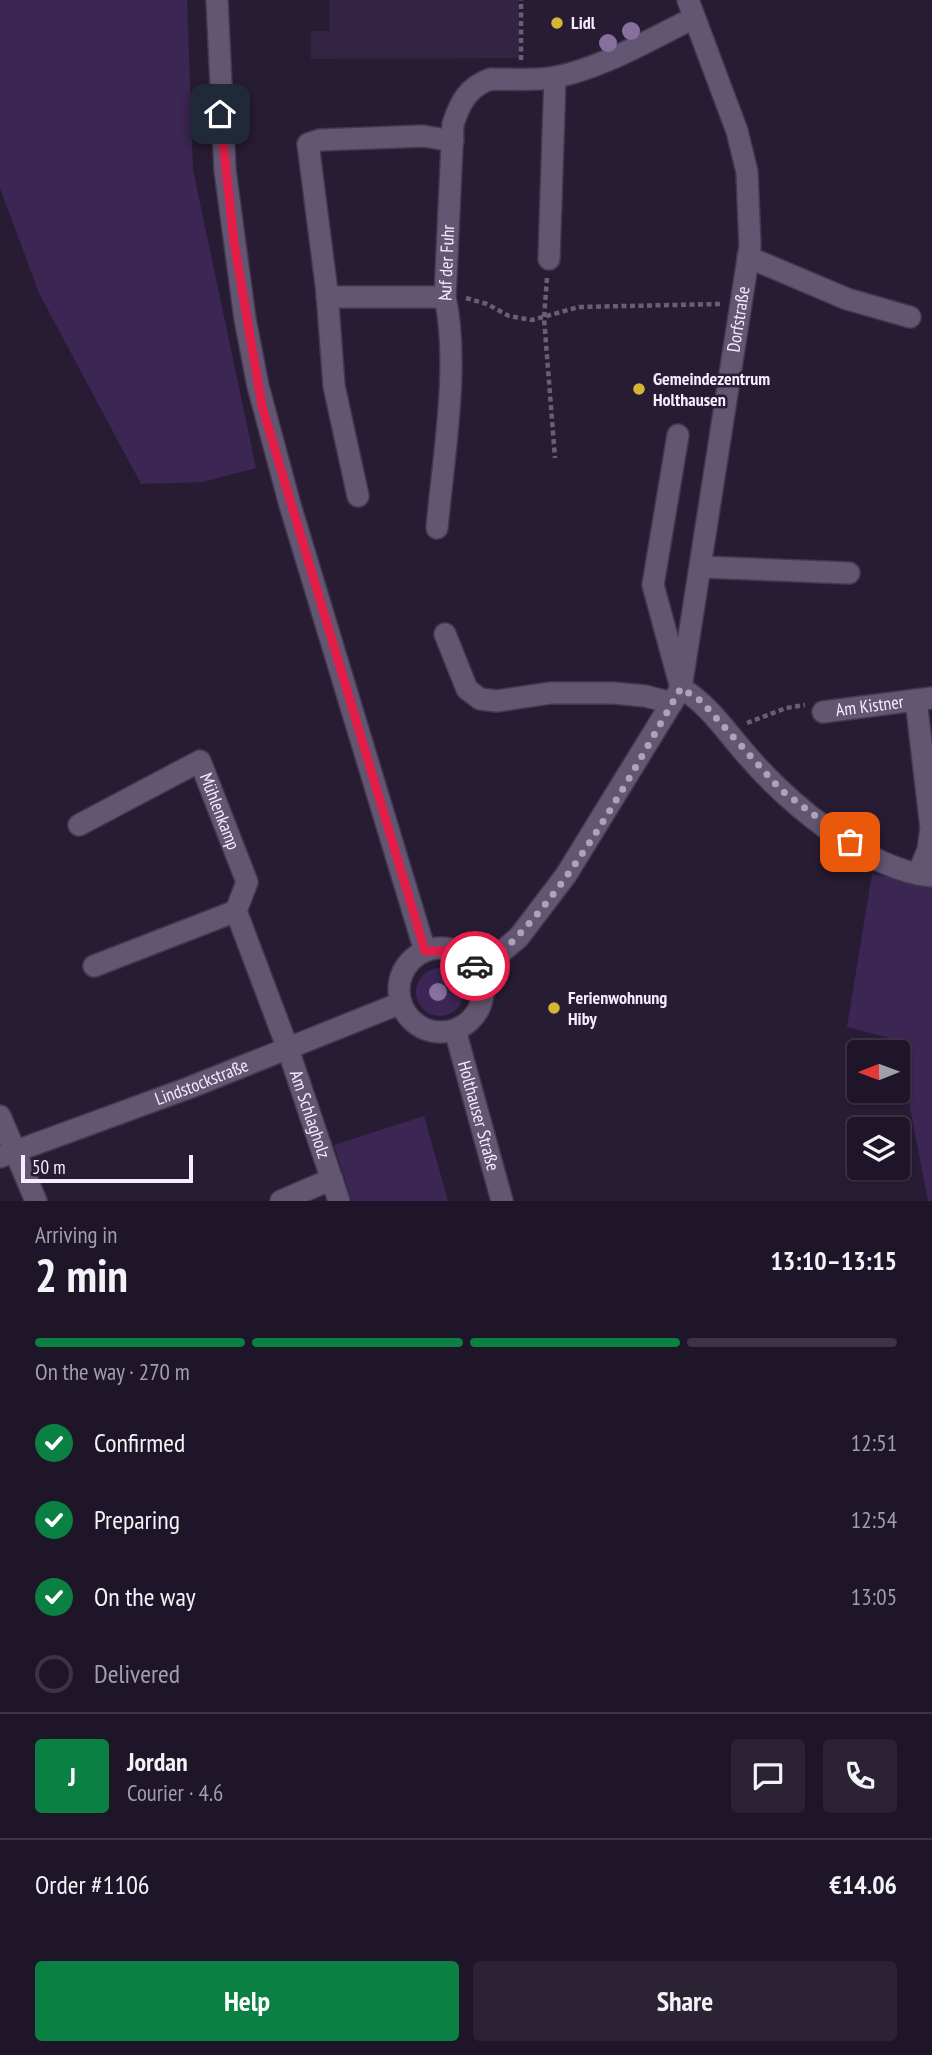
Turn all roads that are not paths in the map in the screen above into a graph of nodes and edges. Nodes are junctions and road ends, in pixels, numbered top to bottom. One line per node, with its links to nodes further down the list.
1 (217, 0): 22 (street)
2 (691, 9): 3 (street, Auf der Fuhr); 5 (street, Dorfstraße)
3 (555, 77): 4 (street, Auf der Fuhr); 6 (street)
4 (453, 141): 7 (street); 8 (street, Auf der Fuhr)
5 (748, 257): 9 (street); 13 (street, Dorfstraße)
6 (549, 259)
7 (327, 297): 8 (street); 11 (street)
8 (445, 297): 12 (street, Auf der Fuhr)
9 (910, 317)
10 (678, 435): 16 (street)
11 (358, 496)
12 (437, 528)
13 (701, 567): 14 (street); 16 (street, Dorfstraße)
14 (849, 573)
15 (445, 634): 16 (street)
16 (676, 696): 20 (street); 24 (street, Dorfstraße)
17 (924, 699): 18 (street, Am Kistner); 20 (street, Am Kistner)
18 (823, 712)
19 (79, 825): 21 (street, Mühlenkamp)
20 (925, 875)
21 (236, 912): 23 (street); 27 (street)
22 (425, 951): 24 (street); 25 (street)
23 (94, 966)
24 (479, 971): 26 (street)
25 (401, 1003): 26 (street); 27 (street, Lindstockstraße)
26 (455, 1030): 34 (street, Holthauser Straße)
27 (288, 1049): 29 (street, Lindstockstraße); 30 (street, Am Schlagholz)
28 (0, 1116): 29 (street)
29 (7, 1154): 31 (street)
30 (332, 1179): 32 (street, Am Schlagholz); 33 (street, Am Schlagholz)
31 (36, 1201)
32 (281, 1201)
33 (339, 1201)
34 (502, 1201)

